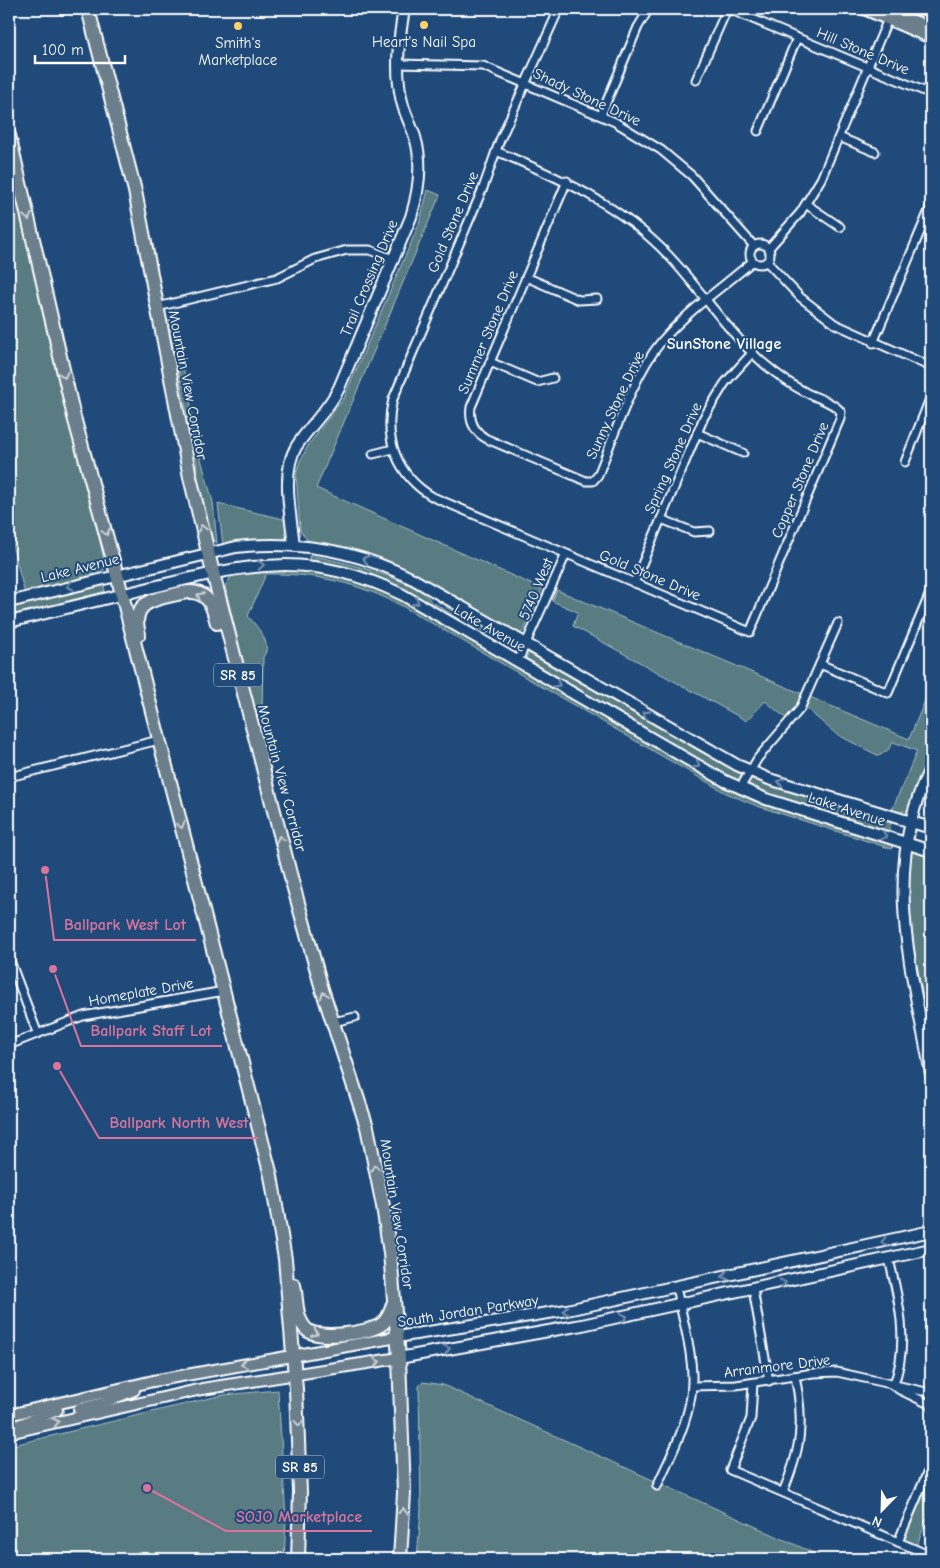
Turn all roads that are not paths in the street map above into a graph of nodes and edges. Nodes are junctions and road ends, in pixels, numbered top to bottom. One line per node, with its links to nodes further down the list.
1 (88, 9): 35 (highway, Mountain View Corridor / SR 85)
2 (404, 9): 12 (street, Trail Crossing Drive)
3 (559, 9): 15 (street, Gold Stone Drive)
4 (649, 9): 17 (street)
5 (728, 9): 9 (street, Hill Stone Drive); 14 (street)
6 (864, 9): 7 (main road)
7 (888, 19): 8 (main road); 10 (main road); 11 (main road); 13 (street)
8 (931, 28)
9 (797, 38): 13 (street, Hill Stone Drive); 18 (street)
10 (931, 38)
11 (931, 44)
12 (397, 64): 15 (street, Shady Stone Drive); 29 (street, Trail Crossing Drive)
13 (868, 68): 16 (street, Hill Stone Drive); 20 (street)
14 (696, 80)
15 (527, 83): 17 (street, Shady Stone Drive); 21 (street, Gold Stone Drive)
16 (931, 94)
17 (601, 115): 27 (street, Shady Stone Drive)
18 (758, 131)
19 (9, 135): 54 (highway, SR 85, one-way to 54)
20 (839, 137): 22 (street); 24 (street)
21 (496, 151): 23 (street, Copper Stone Drive); 43 (street, Gold Stone Drive)
22 (874, 152)
23 (567, 181): 32 (street, Summer Stone Drive); 34 (street, Copper Stone Drive)
24 (806, 204): 26 (street); 28 (street)
25 (931, 206): 36 (street)
26 (840, 228)
27 (754, 246): 28 (street); 30 (street)
28 (769, 248): 31 (street)
29 (393, 259): 35 (street); 50 (street, Trail Crossing Drive)
30 (753, 261): 31 (street); 34 (street, Sunny Stone Drive)
31 (767, 262): 36 (street)
32 (526, 277): 33 (street); 38 (street, Summer Stone Drive)
33 (597, 299)
34 (707, 300): 37 (street, Copper Stone Drive); 47 (street, Sunny Stone Drive)
35 (156, 307): 51 (highway, Mountain View Corridor / SR 85, one-way to 35)
36 (874, 343): 39 (street)
37 (752, 353): 42 (street, Spring Stone Drive); 61 (street, Copper Stone Drive)
38 (490, 362): 40 (street); 47 (street, Summer Stone Drive)
39 (931, 367)
40 (553, 378)
41 (931, 396): 46 (street)
42 (697, 433): 44 (street); 48 (street, Spring Stone Drive)
43 (393, 449): 45 (street); 52 (street, Gold Stone Drive)
44 (744, 453)
45 (373, 454)
46 (905, 462)
47 (593, 481)
48 (661, 519): 49 (street); 55 (street, Spring Stone Drive)
49 (710, 531)
50 (294, 545): 51 (street, Lake Avenue); 62 (street, Lake Avenue, one-way to 50)
51 (208, 552): 53 (highway, Mountain View Corridor / SR 85); 54 (street, Lake Avenue)
52 (566, 554): 55 (street, Gold Stone Drive); 62 (street, 5740 West)
53 (213, 573): 57 (street, Lake Avenue); 63 (street, Lake Avenue, one-way to 63); 65 (highway, Mountain View Corridor / SR 85)
54 (117, 575): 57 (highway, SR 85); 58 (street, Lake Avenue, one-way to 58)
55 (634, 582): 61 (street, Gold Stone Drive)
56 (931, 591): 64 (street)
57 (122, 595): 59 (street, Lake Avenue); 66 (highway, SR 85)
58 (9, 602)
59 (9, 619)
60 (838, 623): 64 (street)
61 (750, 632)
62 (527, 644): 63 (street, 5740 West); 68 (street, Lake Avenue, one-way to 62)
63 (518, 661): 70 (street, Lake Avenue, one-way to 70)
64 (820, 664): 68 (street)
65 (245, 703): 71 (highway, one-way to 71); 79 (highway, Mountain View Corridor / SR 85, one-way to 65)
66 (159, 740): 69 (street); 71 (highway, SR 85)
67 (931, 767): 72 (street)
68 (750, 771): 70 (street); 72 (street, Lake Avenue, one-way to 68)
69 (9, 777)
70 (740, 788): 74 (street, Lake Avenue, one-way to 74)
71 (176, 807): 77 (highway, SR 85, one-way to 77)
72 (912, 822): 73 (street, Lake Avenue); 74 (street)
73 (931, 828)
74 (907, 843): 75 (street, Lake Avenue); 82 (street)
75 (931, 851)
76 (9, 958): 80 (street)
77 (224, 991): 80 (street, Homeplate Drive); 85 (highway, SR 85)
78 (355, 1017): 79 (street)
79 (333, 1022): 87 (highway, Mountain View Corridor / SR 85, one-way to 79)
80 (37, 1032): 81 (street, Homeplate Drive)
81 (9, 1045)
82 (931, 1074)
83 (931, 1231): 88 (street, South Jordan Parkway, one-way to 88)
84 (931, 1249): 86 (street, South Jordan Parkway)
85 (285, 1259): 87 (highway, one-way to 87); 92 (highway, SR 85)
86 (889, 1259): 89 (street, South Jordan Parkway, one-way to 86); 99 (street)
87 (393, 1287): 91 (highway, Mountain View Corridor / SR 85)
88 (676, 1287): 90 (street); 91 (street, South Jordan Parkway, one-way to 91)
89 (753, 1290): 90 (street, South Jordan Parkway); 96 (street)
90 (679, 1305): 93 (street, South Jordan Parkway, one-way to 90); 98 (street)
91 (397, 1337): 92 (main road, South Jordan Parkway); 93 (highway, Mountain View Corridor / SR 85)
92 (292, 1355): 94 (highway, SR 85); 102 (main road, South Jordan Parkway, one-way to 102)
93 (399, 1358): 94 (main road, South Jordan Parkway, one-way to 93); 111 (highway, Mountain View Corridor / SR 85, one-way to 93)
94 (295, 1375): 102 (main road, South Jordan Parkway); 110 (highway, SR 85, one-way to 110)
95 (795, 1376): 96 (street, Arranmore Drive); 99 (street, Arranmore Drive); 107 (street)
96 (769, 1381): 97 (street, Arranmore Drive)
97 (754, 1383): 98 (street, Arranmore Drive); 107 (street)
98 (692, 1386): 106 (street)
99 (894, 1386): 100 (street, Arranmore Drive); 101 (street, Arranmore Drive)
100 (931, 1393)
101 (931, 1404)
102 (71, 1409): 103 (main road, South Jordan Parkway); 104 (main road, South Jordan Parkway, one-way to 102)
103 (9, 1416)
104 (9, 1431)
105 (931, 1464): 108 (street)
106 (657, 1486)
107 (783, 1492): 108 (street)
108 (898, 1542): 109 (street)
109 (931, 1556)
110 (298, 1559)
111 (400, 1559)

